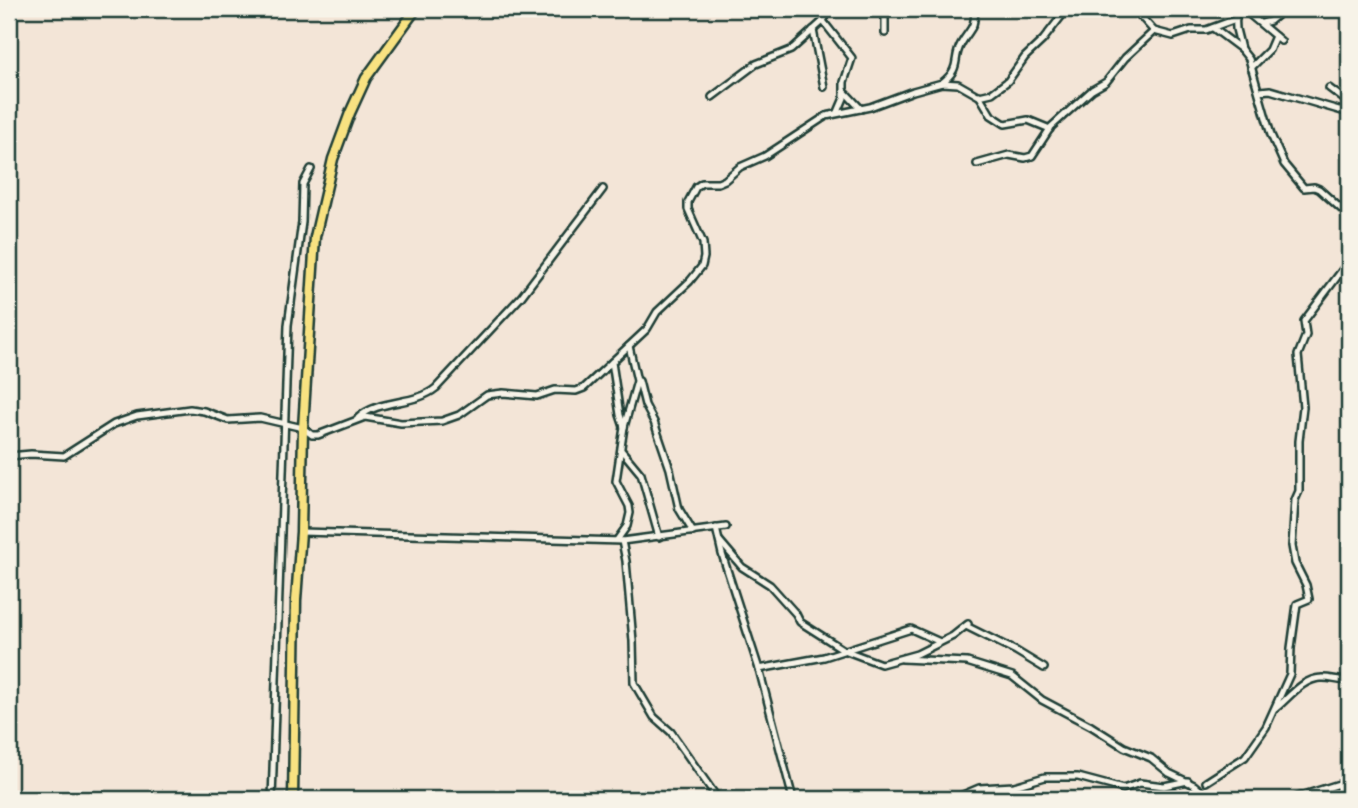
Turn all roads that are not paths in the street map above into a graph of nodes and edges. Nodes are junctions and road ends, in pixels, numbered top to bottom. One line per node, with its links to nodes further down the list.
1 (416, 9): 44 (highway)
2 (830, 9): 11 (street)
3 (885, 9): 16 (street)
4 (975, 9): 21 (street)
5 (1067, 9): 26 (street)
6 (1134, 9): 15 (street)
7 (1235, 9): 10 (street)
8 (1243, 9): 12 (street)
9 (1284, 9): 12 (street)
10 (1236, 19): 13 (street); 19 (street)
11 (823, 20): 14 (street); 25 (street)
12 (1262, 23): 17 (street)
13 (1213, 28): 15 (street); 19 (street)
14 (813, 30): 22 (street); 27 (street)
15 (1154, 31): 32 (street)
16 (886, 33)
17 (1275, 36): 18 (street); 20 (street)
18 (1281, 41)
19 (1241, 49): 20 (street)
20 (1251, 68): 24 (street)
21 (942, 83): 26 (street); 29 (street)
22 (824, 87)
23 (1329, 88): 28 (street)
24 (1260, 91): 31 (street); 36 (street)
25 (844, 92): 29 (street); 30 (street)
26 (978, 95): 32 (street)
27 (712, 97)
28 (1349, 103)
29 (861, 109): 30 (street)
30 (838, 112): 38 (street)
31 (1349, 113)
32 (1050, 129): 33 (street)
33 (977, 164)
34 (311, 169): 42 (street)
35 (603, 189): 41 (street)
36 (1349, 216)
37 (1349, 261): 60 (street)
38 (629, 346): 39 (street); 40 (street)
39 (612, 362): 41 (street); 43 (street)
40 (637, 376): 43 (street); 49 (street)
41 (355, 420): 44 (street)
42 (283, 425): 44 (street); 46 (street); 64 (street)
43 (625, 427): 45 (street)
44 (303, 428): 50 (highway)
45 (622, 452): 51 (street); 52 (street)
46 (9, 456)
47 (726, 527): 48 (street)
48 (716, 528): 49 (street); 53 (street)
49 (693, 532): 51 (street)
50 (301, 533): 52 (street); 65 (highway)
51 (660, 537): 52 (street)
52 (620, 540): 66 (street)
53 (719, 540): 55 (street); 58 (street)
54 (940, 642): 55 (street); 56 (street); 57 (street)
55 (844, 650): 56 (street); 58 (street)
56 (902, 659): 62 (street)
57 (1044, 668)
58 (759, 670): 67 (street)
59 (1349, 680): 60 (street)
60 (1275, 709): 63 (street)
61 (1349, 781): 70 (street)
62 (1188, 782): 68 (street); 69 (street)
63 (1206, 782)
64 (272, 799)
65 (293, 799)
66 (718, 799)
67 (793, 799)
68 (953, 799)
69 (1210, 799)
70 (1291, 799)

